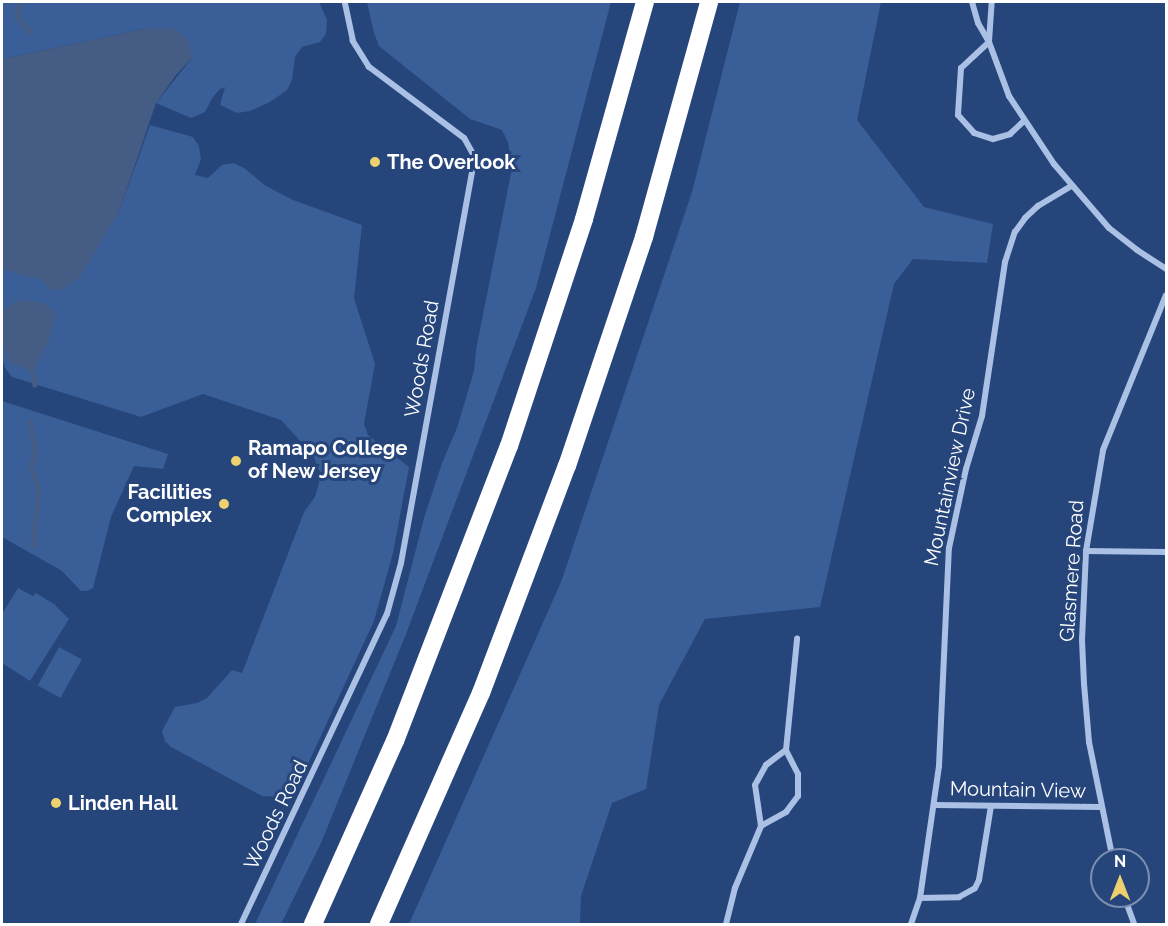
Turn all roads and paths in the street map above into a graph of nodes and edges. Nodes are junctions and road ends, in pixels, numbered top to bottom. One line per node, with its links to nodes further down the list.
1 (345, 2): 22 (street, Woods Road)
2 (645, 2): 23 (highway)
3 (709, 2): 24 (highway)
4 (972, 2): 6 (street)
5 (992, 2): 6 (street)
6 (988, 42): 7 (street); 7 (street)
7 (1024, 121): 8 (street)
8 (1071, 186): 9 (street); 15 (street, Mountainview Drive)
9 (1167, 268)
10 (1167, 295): 11 (street, Glasmere Road)
11 (1086, 551): 12 (street); 17 (street, Glasmere Road)
12 (1167, 552)
13 (797, 639): 14 (street)
14 (786, 750): 18 (street); 18 (street)
15 (935, 805): 16 (street, Mountain View); 20 (street, Mountainview Drive)
16 (991, 806): 17 (street, Mountain View); 20 (street)
17 (1100, 807): 19 (street, Glasmere Road)
18 (761, 826): 25 (street)
19 (1110, 848)
20 (920, 898): 26 (street, Mountainview Drive)
21 (1128, 908): 27 (street)
22 (241, 924)
23 (314, 924)
24 (379, 924)
25 (726, 924)
26 (910, 924)
27 (1134, 924)

